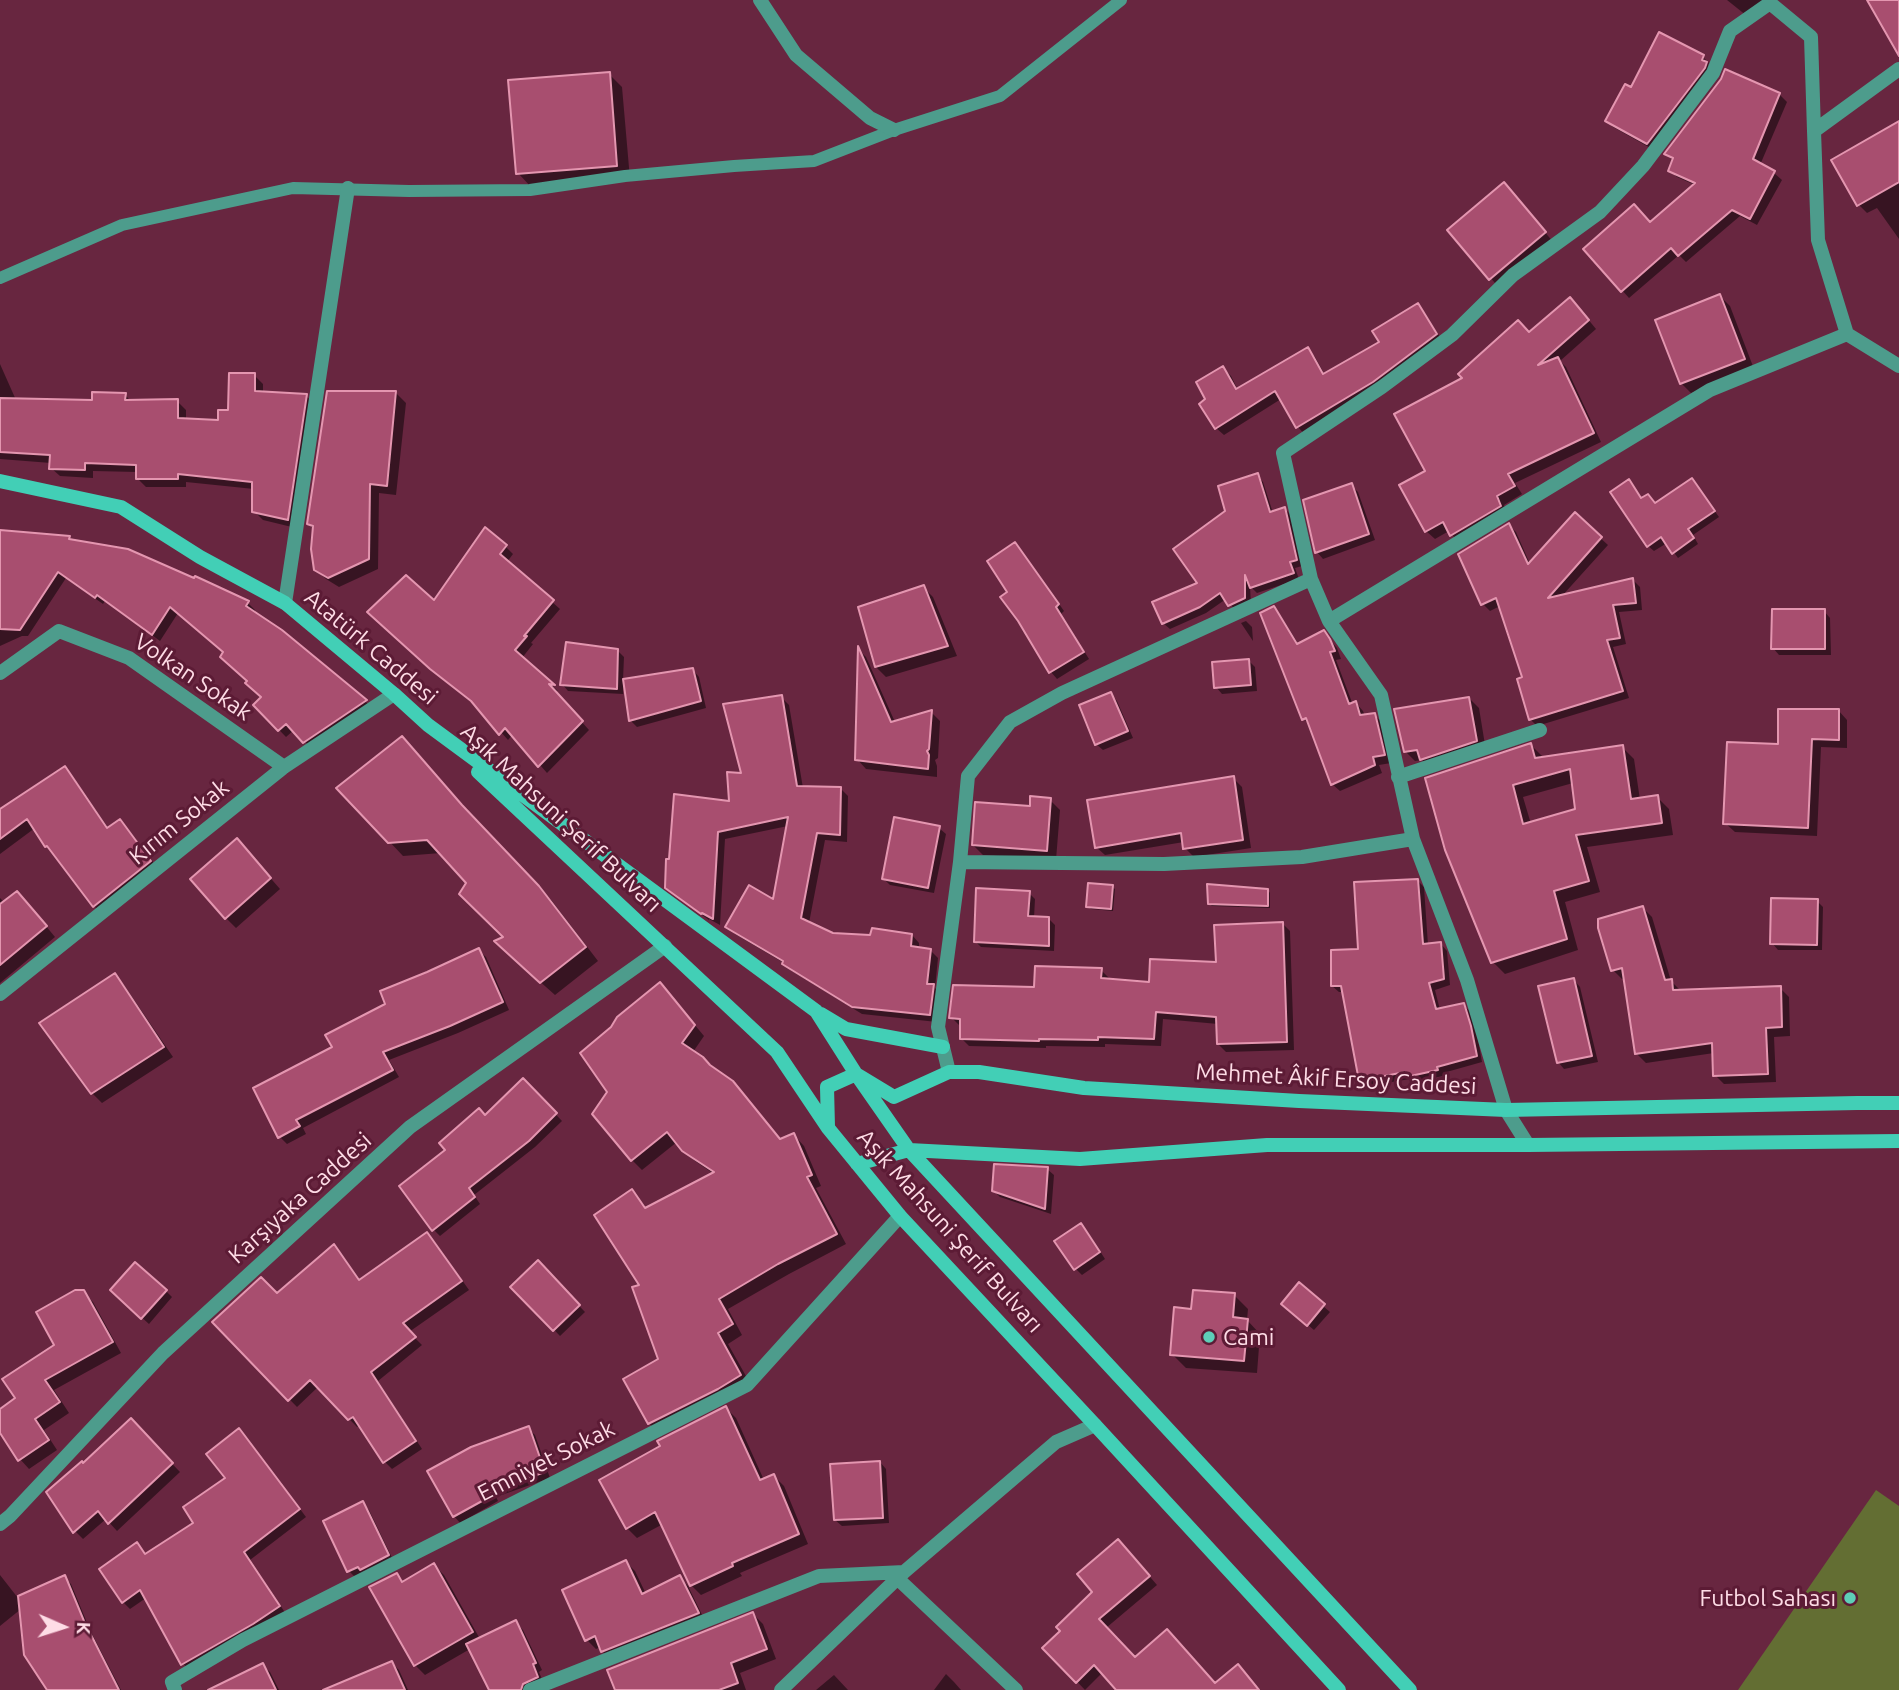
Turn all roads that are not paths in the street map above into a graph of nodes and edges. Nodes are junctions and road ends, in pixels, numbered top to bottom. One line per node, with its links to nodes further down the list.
1 (760, 0): 4 (street)
2 (1121, 0): 4 (lane)
3 (1899, 69): 5 (street)
4 (894, 130): 6 (lane)
5 (1814, 131): 8 (street); 11 (street)
6 (348, 188): 7 (lane); 12 (street)
7 (0, 278)
8 (1847, 334): 9 (street); 13 (street)
9 (1899, 366)
10 (0, 481): 12 (main road, Atatürk Caddesi)
11 (1311, 579): 13 (street); 21 (street)
12 (285, 603): 15 (main road, Atatürk Caddesi)
13 (1329, 621): 19 (street)
14 (0, 673): 18 (street, Volkan Sokak)
15 (394, 694): 16 (main road, Atatürk Caddesi); 18 (street, Kırım Sokak)
16 (428, 725): 22 (main road, Aşık Mahsuni Şerif Bulvarı); 24 (main road, Atatürk Caddesi)
17 (1540, 730): 19 (street)
18 (284, 767): 23 (street, Kırım Sokak)
19 (1398, 777): 20 (street)
20 (1413, 839): 21 (street); 29 (street)
21 (960, 862): 25 (street)
22 (665, 946): 30 (main road, Aşık Mahsuni Şerif Bulvarı); 37 (street, Karşıyaka Caddesi)
23 (0, 994)
24 (816, 1011): 25 (main road); 27 (main road, Atatürk Caddesi)
25 (943, 1047): 26 (street)
26 (949, 1072): 27 (main road, Mehmet Âkif Ersoy Caddesi); 29 (main road, Mehmet Âkif Ersoy Caddesi)
27 (856, 1074): 30 (main road); 33 (main road, Atatürk Caddesi)
28 (1899, 1104): 29 (main road, Mehmet Âkif Ersoy Caddesi)
29 (1506, 1110): 32 (street)
30 (828, 1128): 34 (main road, Aşık Mahsuni Şerif Bulvarı)
31 (1899, 1141): 32 (main road)
32 (1528, 1145): 33 (main road)
33 (909, 1150): 34 (main road); 44 (main road, Aşık Mahsuni Şerif Bulvarı)
34 (857, 1164): 35 (main road, Aşık Mahsuni Şerif Bulvarı)
35 (900, 1216): 36 (main road, Aşık Mahsuni Şerif Bulvarı); 39 (street, Emniyet Sokak)
36 (1095, 1425): 38 (street); 43 (main road, Aşık Mahsuni Şerif Bulvarı)
37 (0, 1524)
38 (900, 1575): 40 (street); 41 (street); 42 (street)
39 (175, 1690)
40 (530, 1690)
41 (781, 1690)
42 (1016, 1690)
43 (1339, 1690)
44 (1410, 1690)

